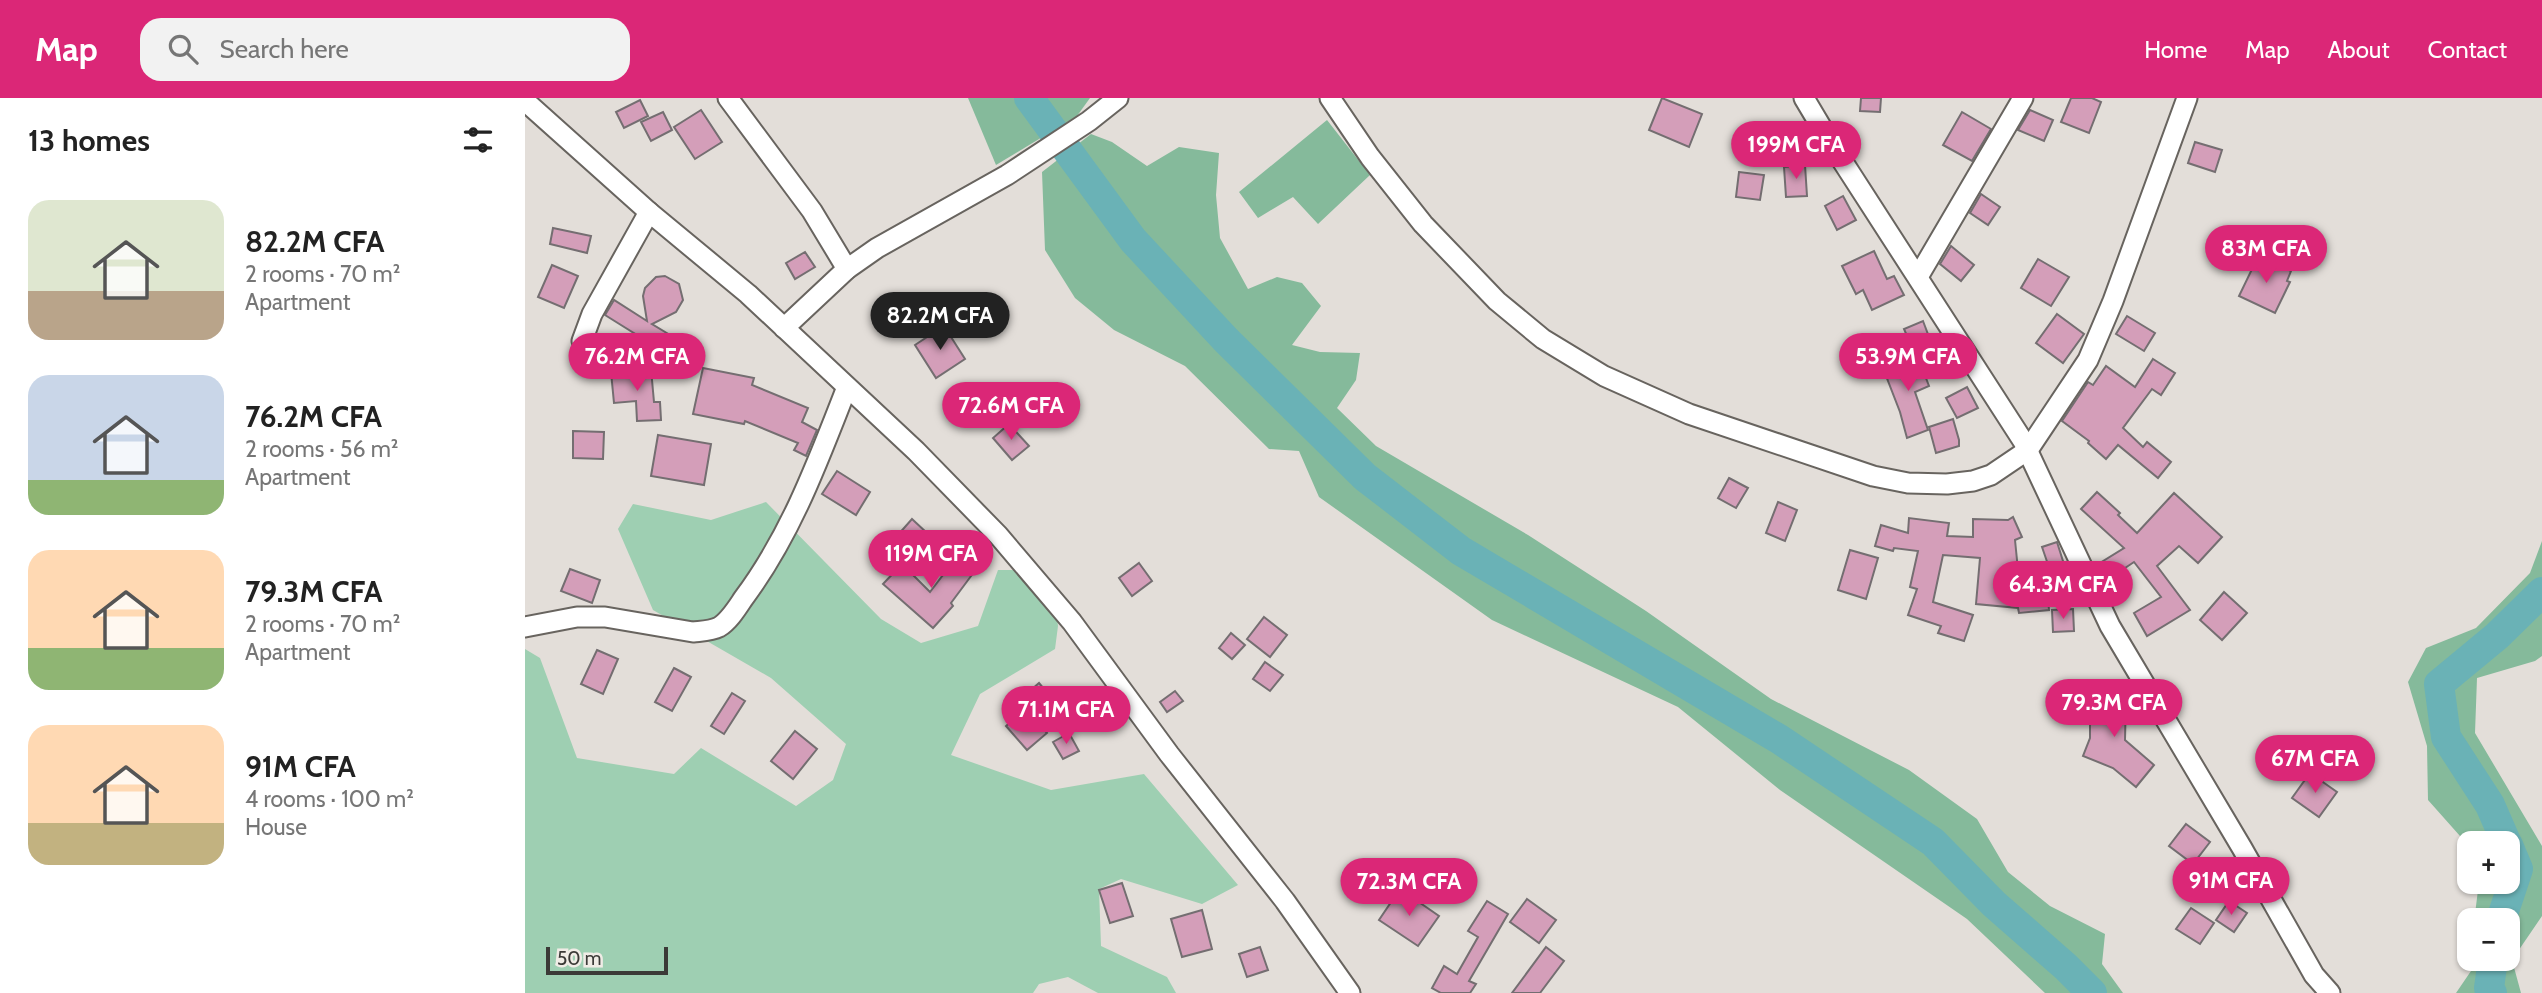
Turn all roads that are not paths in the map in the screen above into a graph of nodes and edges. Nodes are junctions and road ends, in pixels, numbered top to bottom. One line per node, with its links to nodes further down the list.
1 (728, 98): 9 (street)
2 (1118, 98): 9 (street)
3 (1330, 98): 14 (street)
4 (1804, 98): 10 (street)
5 (2023, 98): 10 (street)
6 (2187, 98): 14 (street)
7 (525, 101): 8 (street)
8 (649, 212): 11 (street); 12 (street)
9 (847, 269): 11 (street)
10 (1918, 277): 14 (street)
11 (784, 328): 13 (street)
12 (582, 341)
13 (847, 387): 15 (street); 17 (street)
14 (2028, 450): 16 (street)
15 (525, 627)
16 (2311, 984): 18 (street)
17 (1350, 993)
18 (2330, 993)

